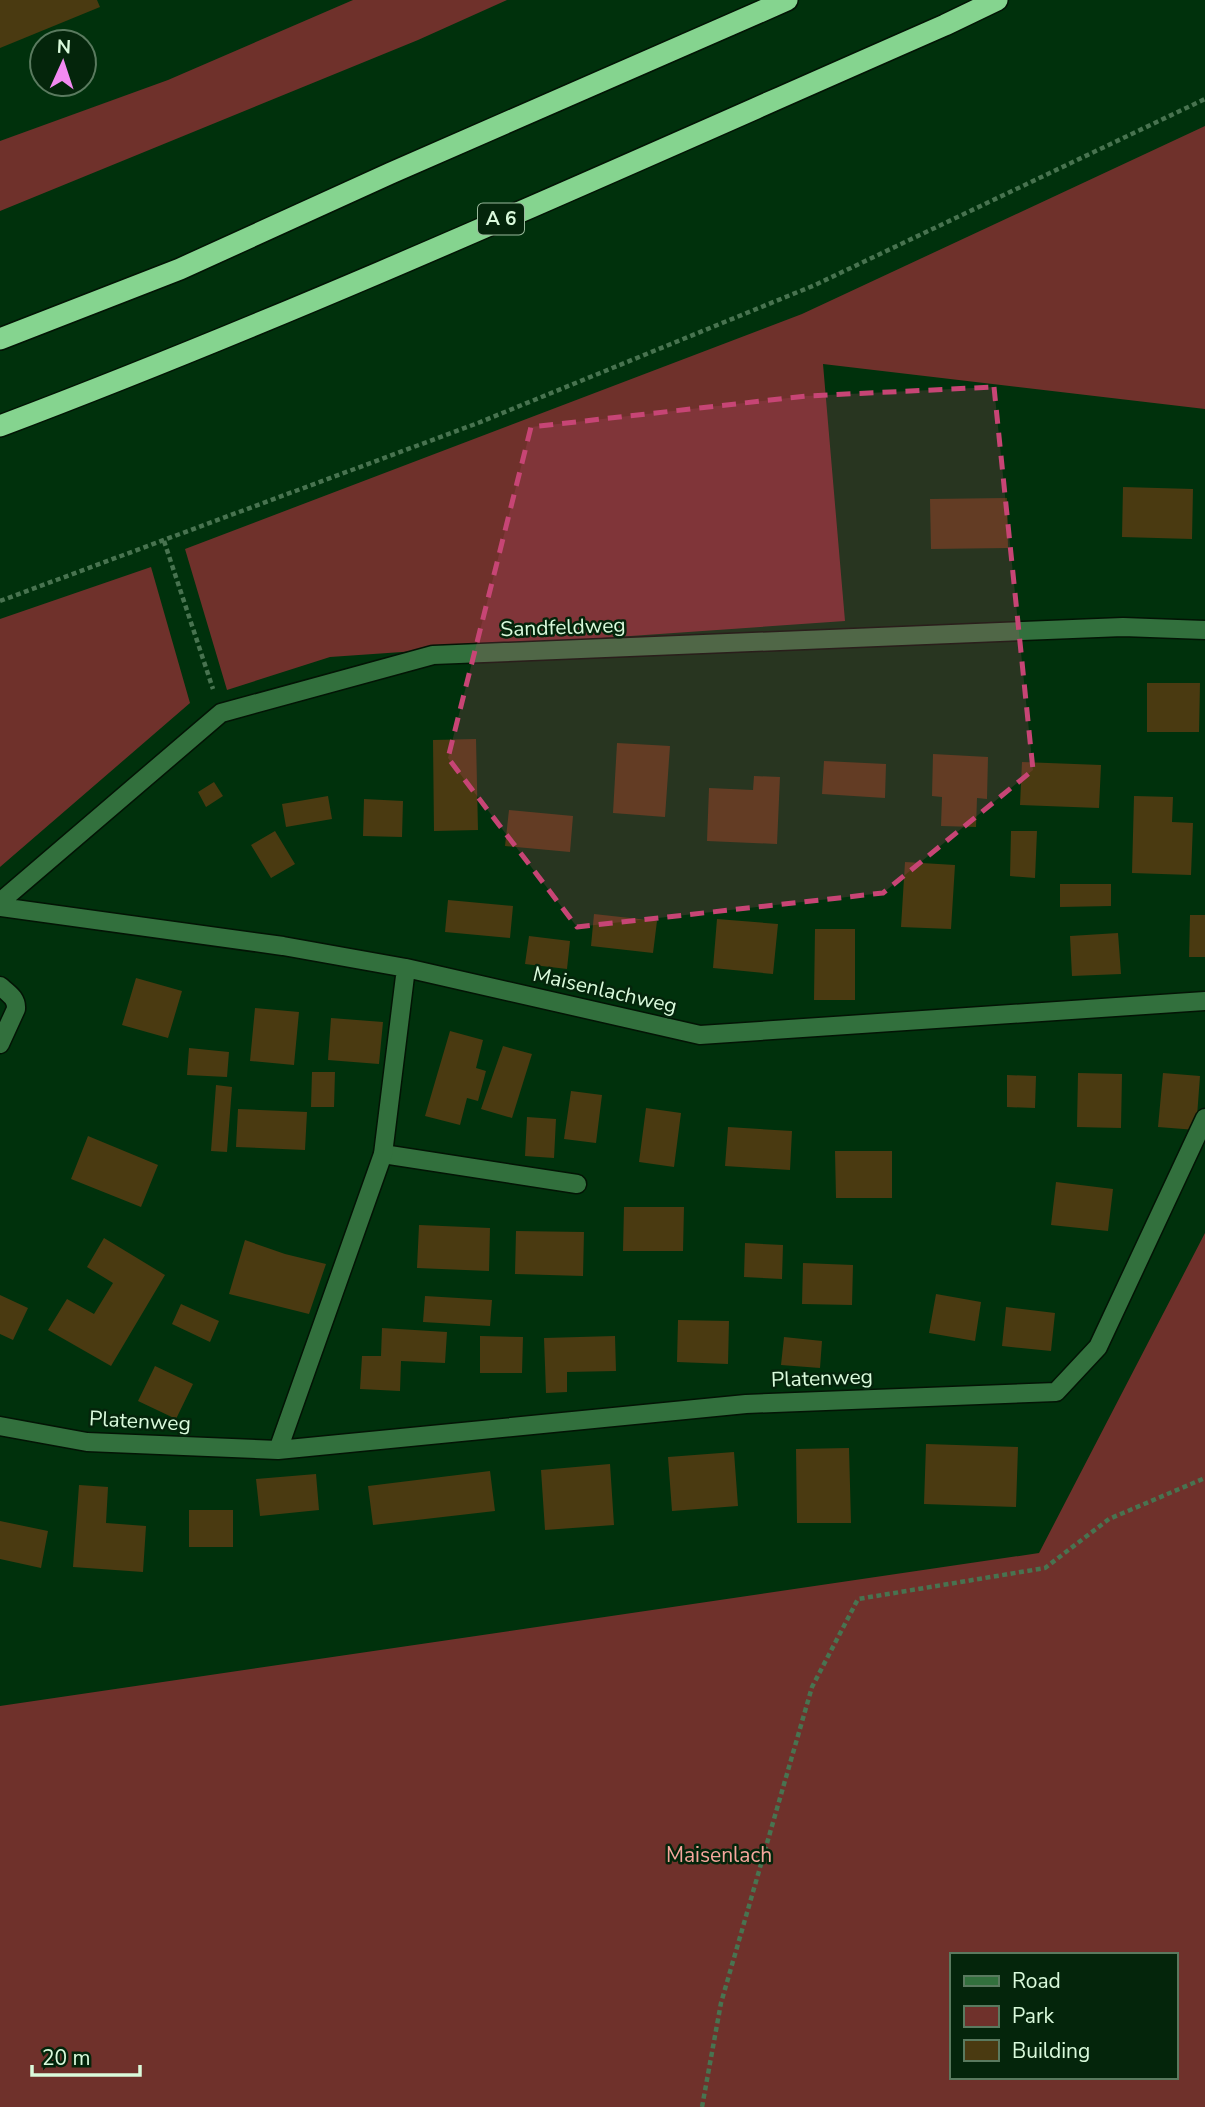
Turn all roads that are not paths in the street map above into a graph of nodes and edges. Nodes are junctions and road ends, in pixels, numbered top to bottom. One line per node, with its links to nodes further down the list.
1 (787, 0): 3 (highway)
2 (997, 0): 4 (highway, A 6)
3 (0, 339)
4 (0, 426)
5 (1205, 630): 6 (street, Sandfeldweg)
6 (0, 904): 7 (street, Maisenlachweg)
7 (406, 968): 9 (street, Maisenlachweg); 12 (street)
8 (0, 986): 10 (street)
9 (1205, 1001)
10 (0, 1044)
11 (1205, 1118): 15 (street, Platenweg)
12 (383, 1154): 13 (street); 15 (street)
13 (577, 1184)
14 (0, 1426): 15 (street, Platenweg)
15 (278, 1450)

